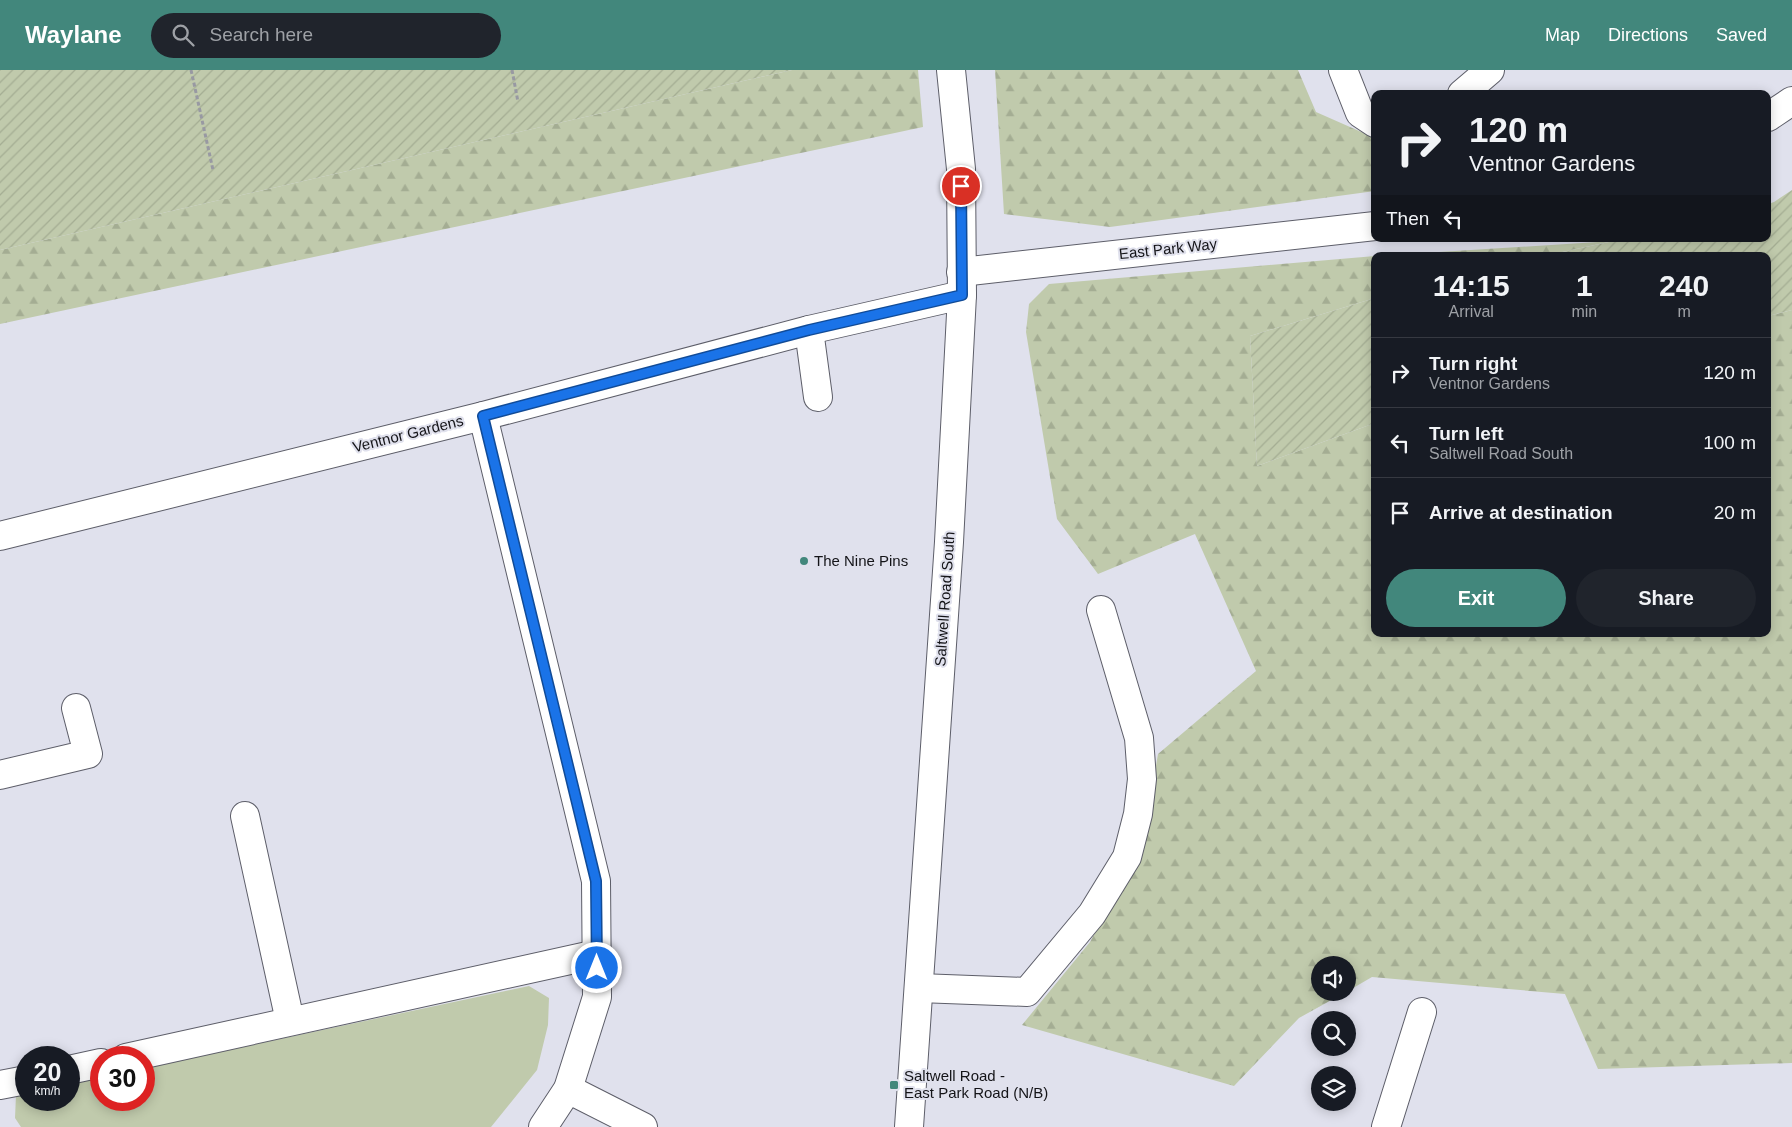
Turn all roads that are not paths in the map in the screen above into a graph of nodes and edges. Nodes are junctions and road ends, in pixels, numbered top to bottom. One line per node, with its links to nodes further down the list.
1 (952, 70): 9 (street, Saltwell Road South)
2 (1343, 70): 7 (street)
3 (1490, 70): 4 (street)
4 (1467, 90)
5 (1792, 101): 6 (street)
6 (1771, 116)
7 (1371, 120)
8 (1371, 227): 9 (street, East Park Way)
9 (962, 284): 10 (street, Ventnor Gardens); 19 (street, Saltwell Road South)
10 (809, 330): 11 (street); 12 (street, Ventnor Gardens)
11 (818, 397)
12 (483, 416): 13 (street, Ventnor Gardens); 18 (street)
13 (0, 536)
14 (1101, 610): 19 (street)
15 (76, 708): 16 (street)
16 (0, 775)
17 (245, 816): 21 (street)
18 (597, 954): 21 (street); 25 (street)
19 (919, 988): 28 (street, Saltwell Road South)
20 (1422, 1012): 29 (street)
21 (290, 1021): 22 (street)
22 (155, 1051)
23 (15, 1082): 24 (street)
24 (0, 1085)
25 (568, 1089): 26 (street); 27 (street)
26 (543, 1127)
27 (643, 1127)
28 (909, 1127)
29 (1386, 1127)

